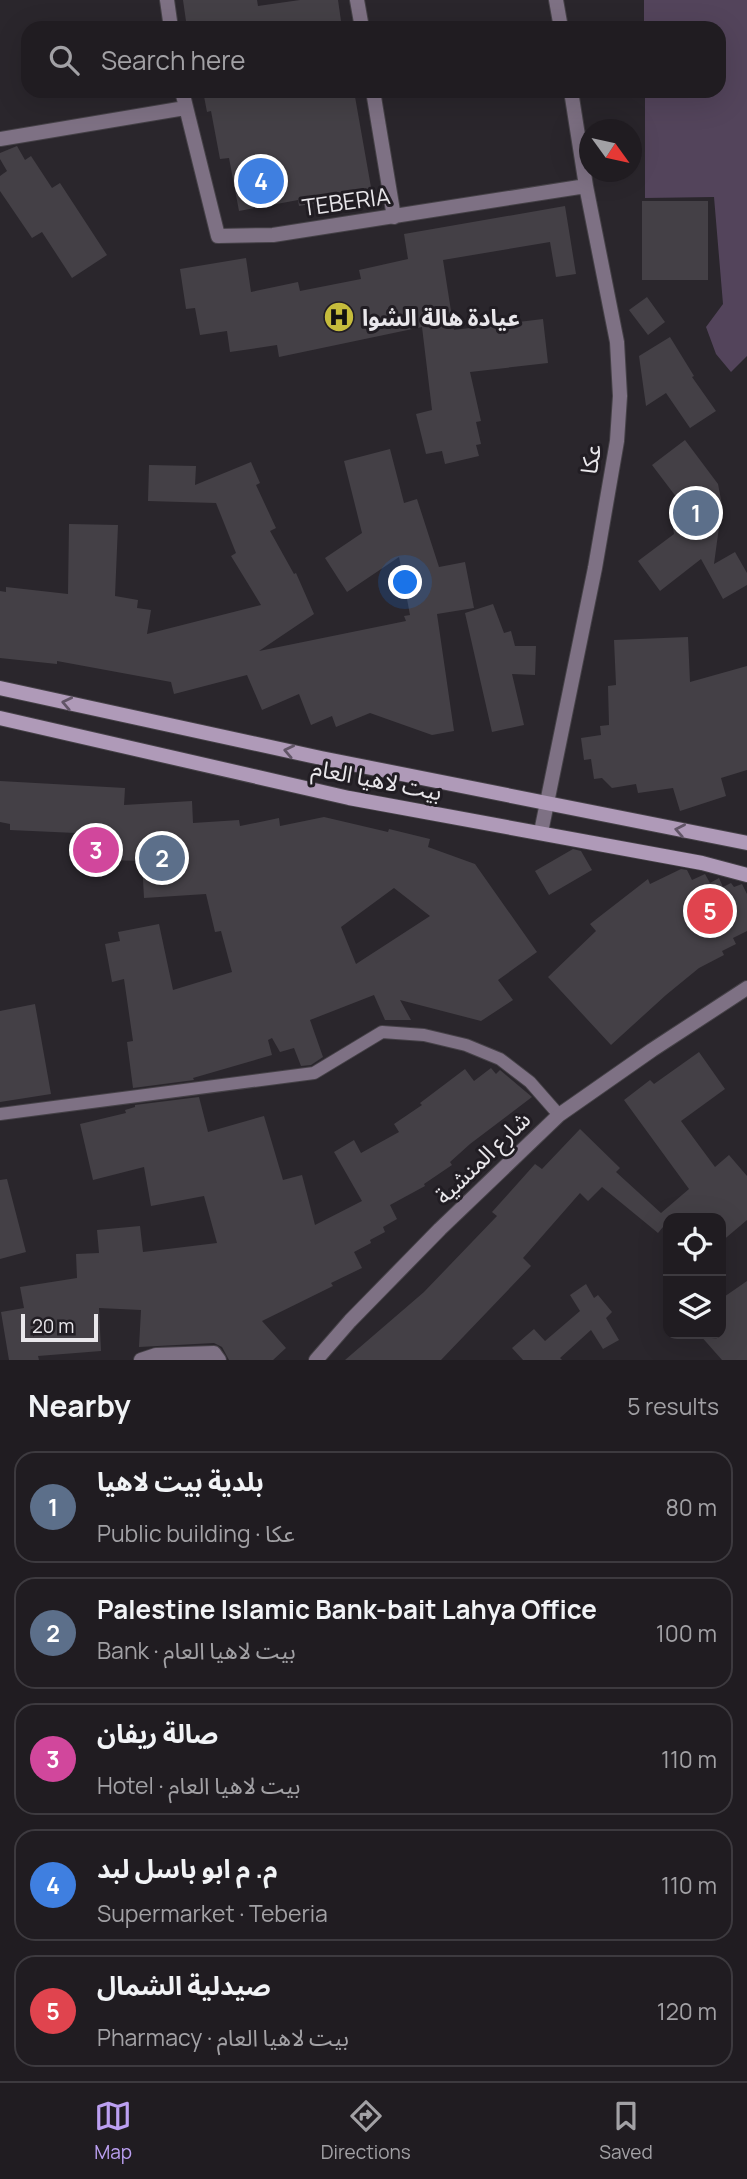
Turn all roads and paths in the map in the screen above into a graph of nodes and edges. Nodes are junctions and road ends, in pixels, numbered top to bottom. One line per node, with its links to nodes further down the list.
1 (167, 0): 4 (street)
2 (357, 0): 5 (street)
3 (556, 0): 6 (street)
4 (170, 21)
5 (361, 21)
6 (560, 21)
7 (183, 98): 10 (street, TEBERIA)
8 (374, 98): 13 (street)
9 (572, 98): 12 (street, عكا)
10 (185, 108): 11 (street); 13 (street, TEBERIA)
11 (0, 139)
12 (586, 186): 13 (street, TEBERIA); 16 (street, عكا)
13 (394, 217)
14 (0, 688): 16 (main road, بيت لاهيا العام, one-way to 14)
15 (0, 718): 17 (main road, بيت لاهيا العام)
16 (546, 803): 17 (street, عكا); 18 (main road, بيت لاهيا العام, one-way to 16)
17 (541, 832): 19 (main road, بيت لاهيا العام)
18 (747, 843)
19 (747, 875)
20 (747, 988): 22 (street, شارع المنشية)
21 (0, 1114): 22 (lane)
22 (559, 1115): 25 (street, شارع المنشية)
23 (141, 1360): 24 (street)
24 (219, 1360)
25 (316, 1360)

